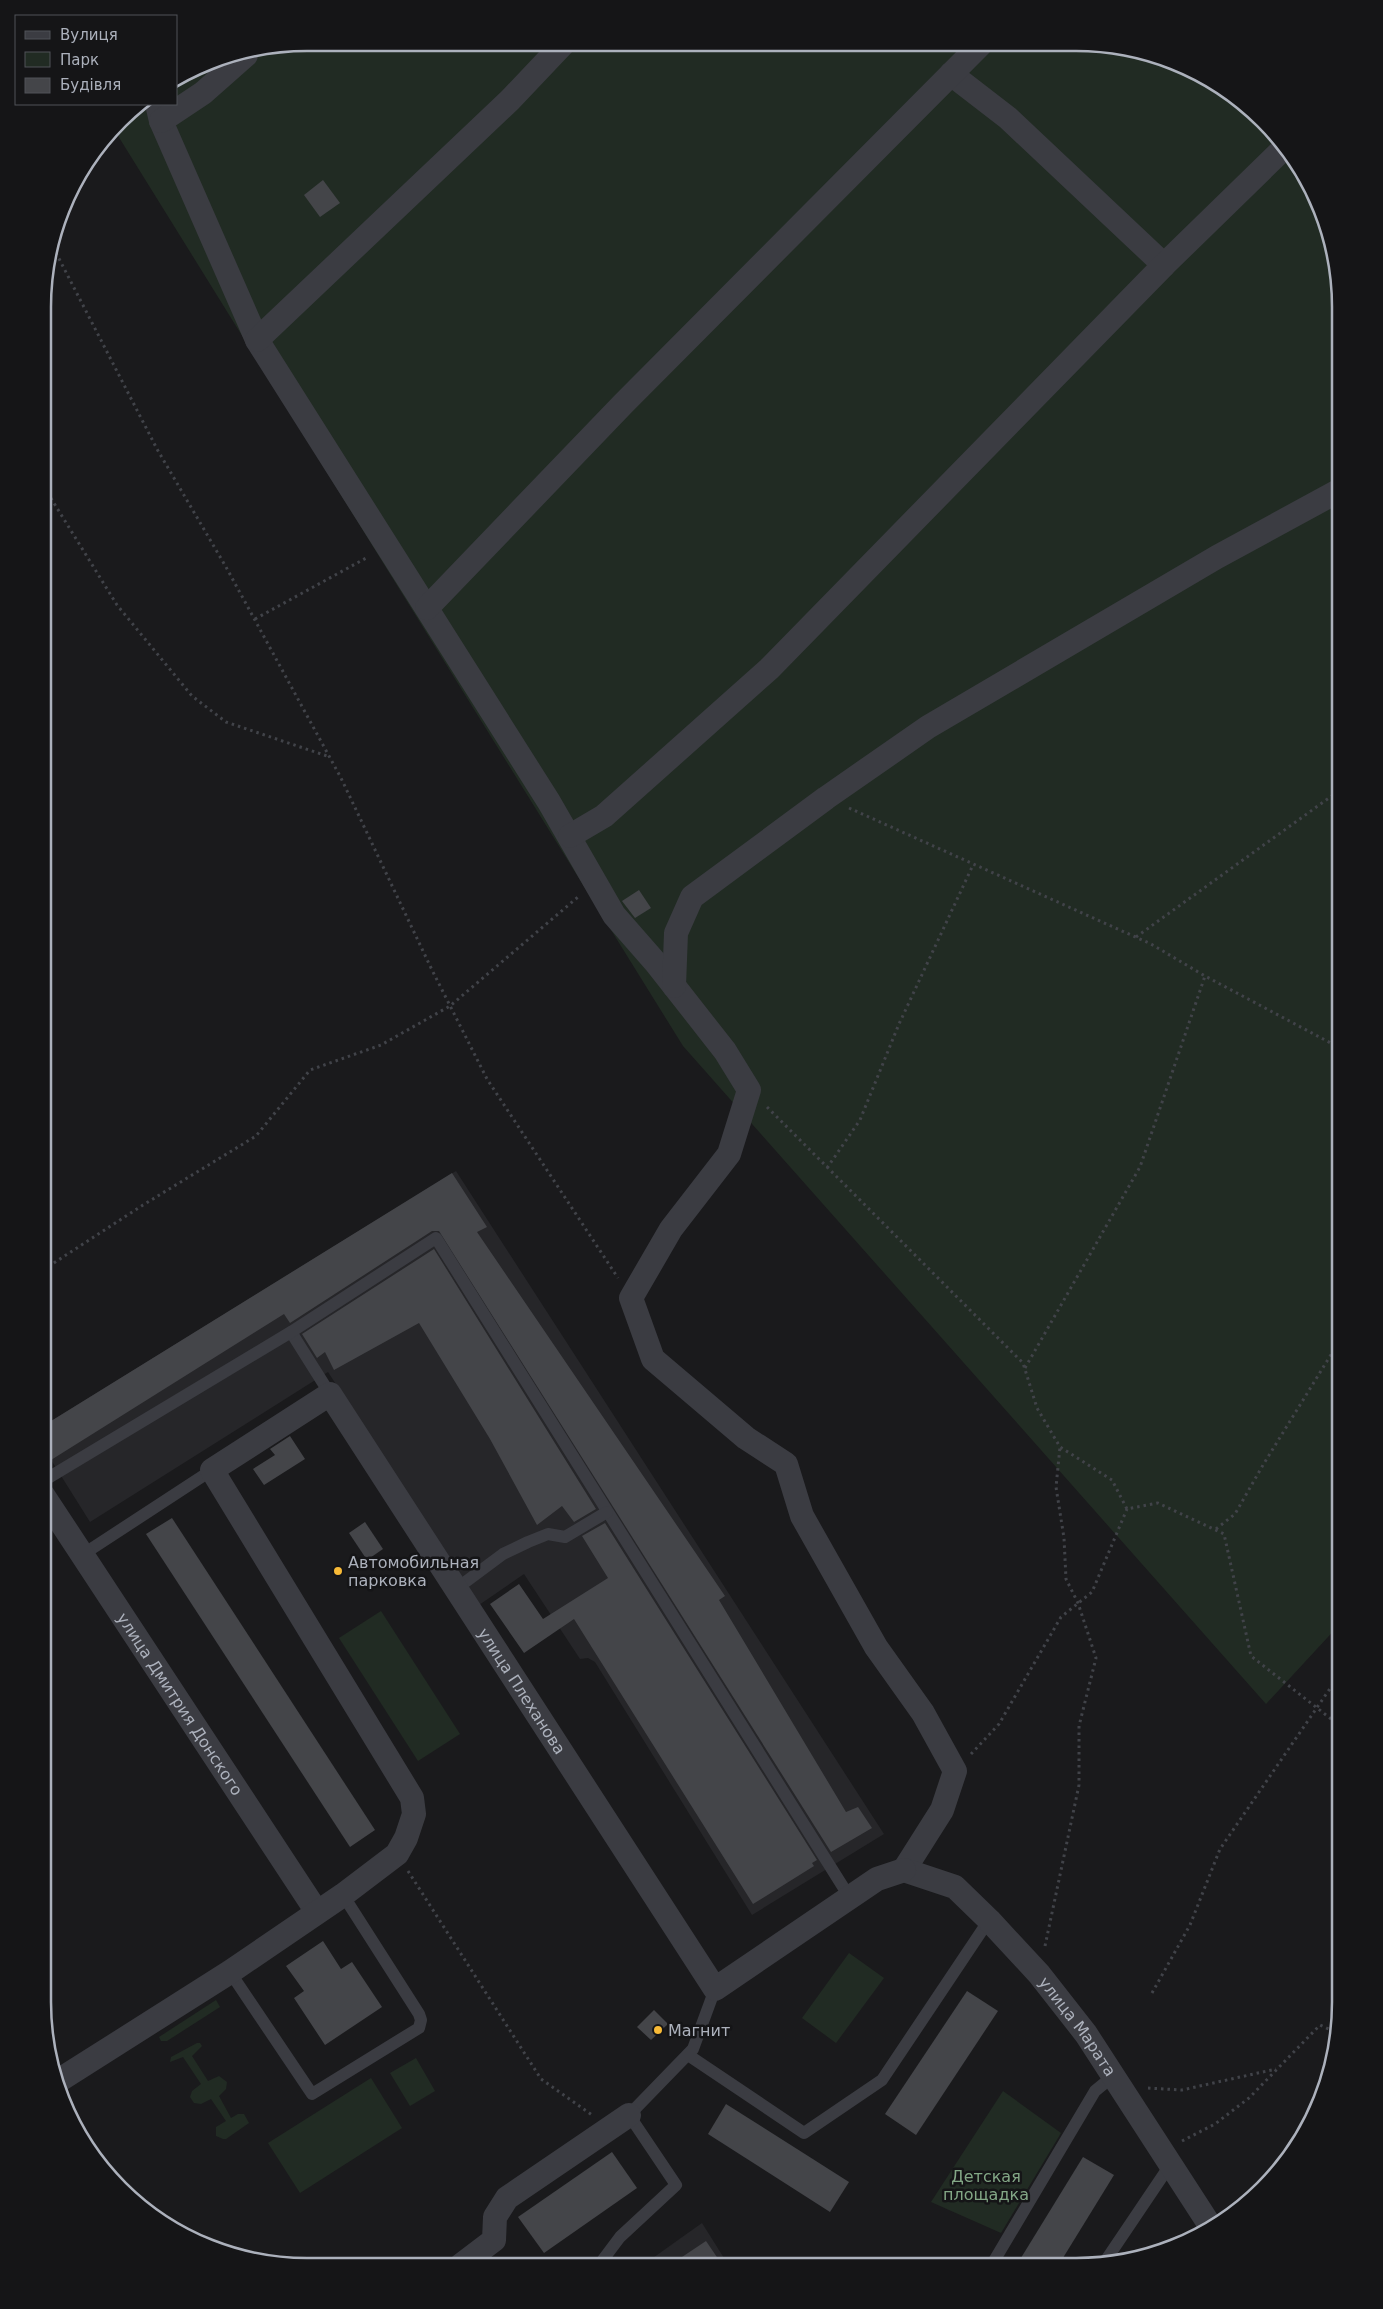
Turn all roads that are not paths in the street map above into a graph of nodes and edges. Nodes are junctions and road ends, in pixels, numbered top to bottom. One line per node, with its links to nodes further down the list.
1 (556, 51): 10 (street)
2 (974, 51): 4 (street)
3 (240, 60): 5 (street)
4 (952, 74): 9 (street); 12 (street)
5 (178, 104)
6 (176, 105): 7 (street)
7 (159, 112): 10 (street)
8 (1280, 152): 9 (street)
9 (1164, 265): 13 (street)
10 (257, 340): 12 (street)
11 (1332, 494): 14 (street)
12 (427, 608): 13 (street)
13 (570, 836): 14 (street)
14 (674, 986): 23 (street)
15 (291, 1332): 16 (lane); 18 (lane); 20 (lane)
16 (330, 1394): 17 (street); 22 (street, улица Плеханова)
17 (212, 1470): 21 (lane); 24 (street)
18 (51, 1476)
19 (51, 1507): 21 (street, улица Дмитрия Донского)
20 (607, 1512): 22 (lane); 25 (lane)
21 (82, 1555): 26 (street, улица Дмитрия Донского)
22 (456, 1589): 29 (street, улица Плеханова)
23 (904, 1870): 25 (street); 27 (street, улица Марата)
24 (343, 1895): 26 (street); 28 (lane)
25 (850, 1898): 29 (street)
26 (317, 1912): 28 (street)
27 (989, 1920): 30 (lane); 32 (street, улица Марата)
28 (230, 1972): 31 (street)
29 (715, 1989): 30 (lane)
30 (688, 2055): 33 (lane)
31 (63, 2078)
32 (1115, 2081): 34 (street, улица Марата); 39 (lane)
33 (619, 2121): 37 (street); 38 (lane)
34 (1165, 2158): 35 (street, улица Марата); 36 (lane)
35 (1207, 2221)
36 (1108, 2256)
37 (470, 2258)
38 (604, 2258)
39 (996, 2258)

